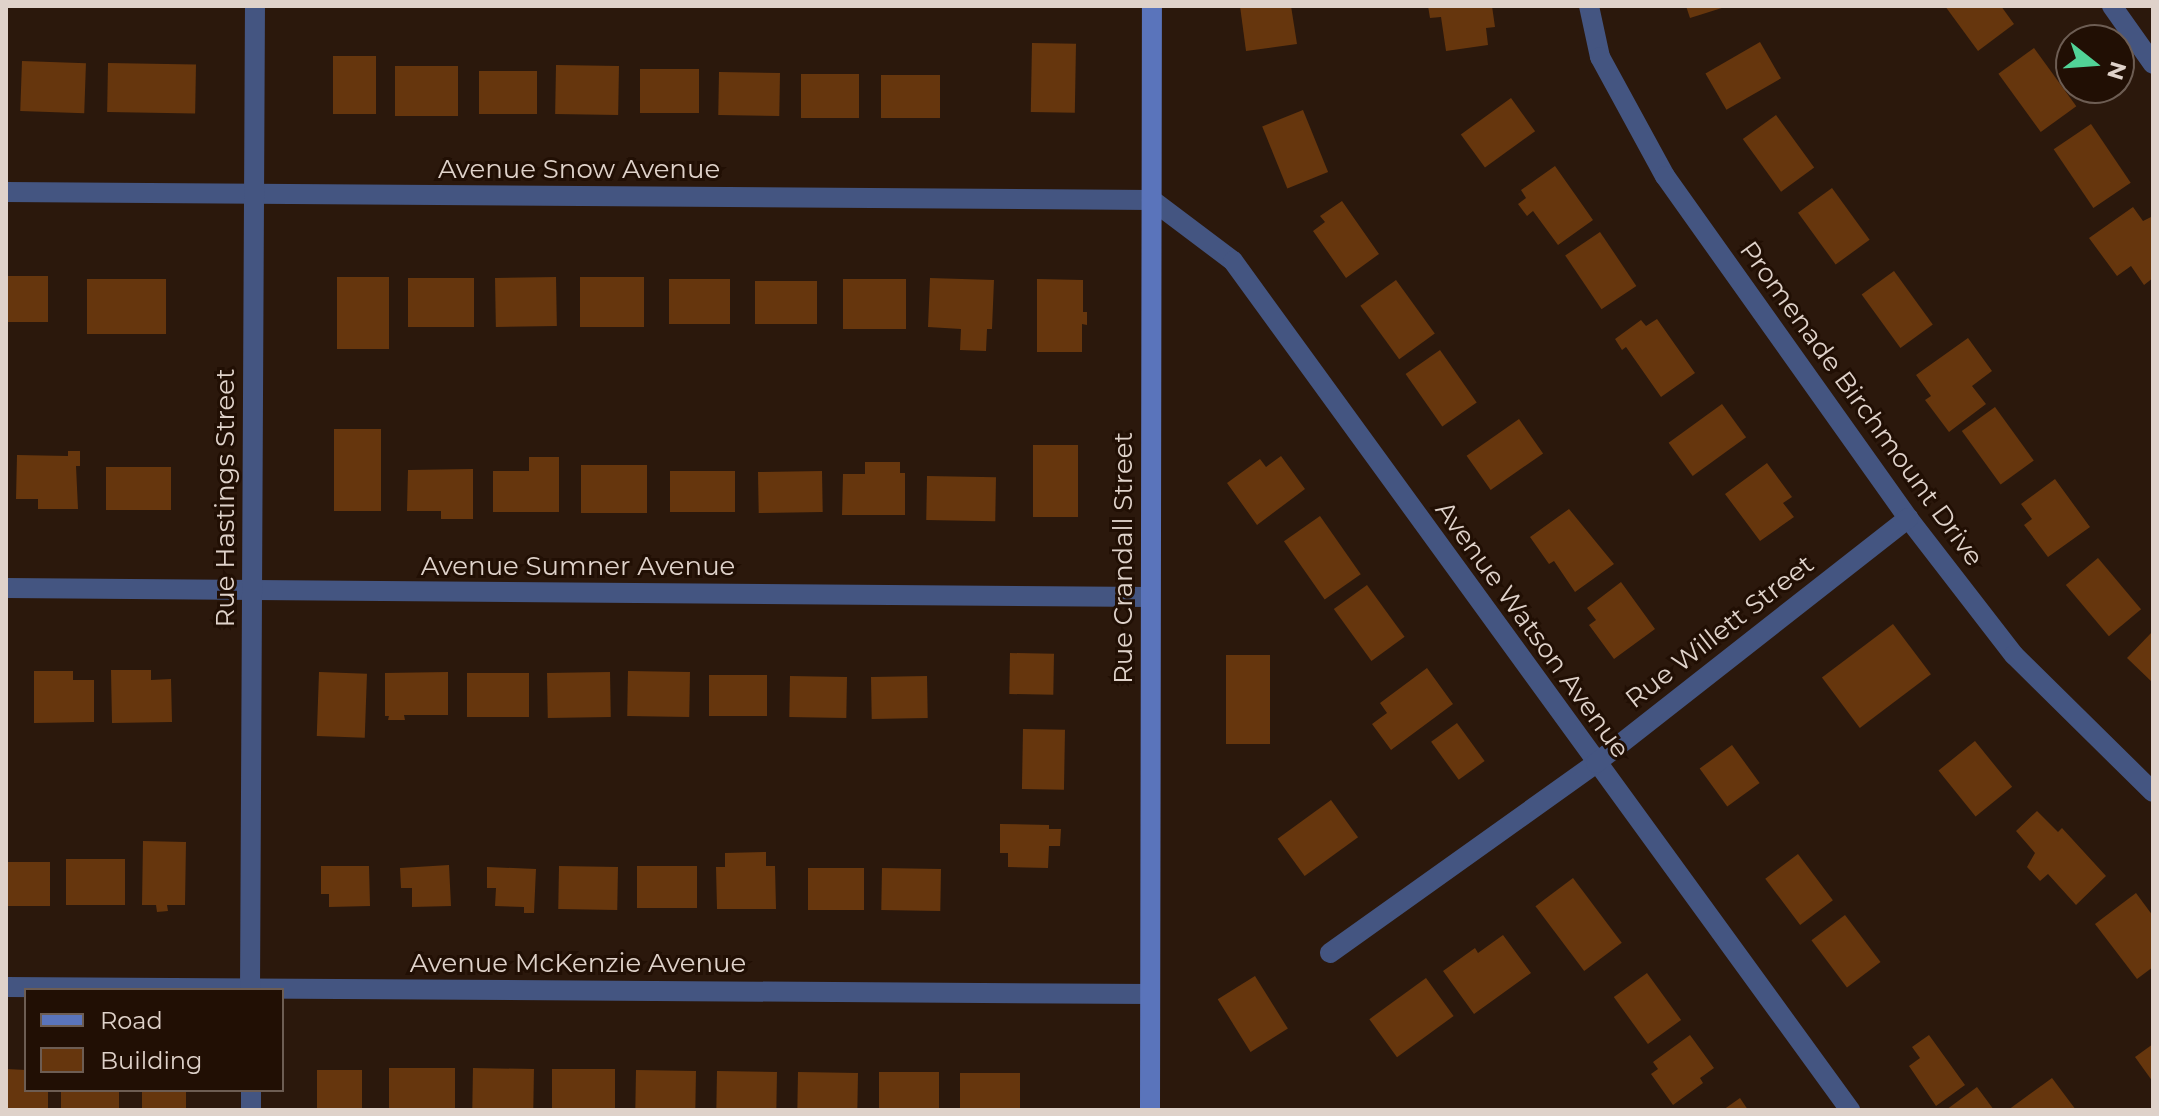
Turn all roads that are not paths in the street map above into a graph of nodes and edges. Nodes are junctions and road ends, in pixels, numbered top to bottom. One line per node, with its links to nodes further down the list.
1 (255, 6): 7 (street, Rue Hastings Street)
2 (1152, 6): 8 (street, Rue Crandall Street)
3 (1589, 6): 9 (street, Promenade Birchmount Drive)
4 (2112, 6): 5 (street)
5 (2153, 64)
6 (6, 192): 7 (street, Avenue Snow Avenue)
7 (254, 194): 8 (street, Avenue Snow Avenue); 11 (street, Rue Hastings Street)
8 (1152, 200): 12 (street, Rue Crandall Street); 13 (street, Avenue Watson Avenue)
9 (1908, 518): 13 (street, Rue Willett Street); 14 (street, Promenade Birchmount Drive)
10 (6, 588): 11 (street, Avenue Sumner Avenue)
11 (251, 590): 12 (street, Avenue Sumner Avenue); 18 (street, Rue Hastings Street)
12 (1150, 597): 20 (street, Rue Crandall Street)
13 (1596, 763): 15 (street, Rue Willett Street); 22 (street, Avenue Watson Avenue)
14 (2153, 792)
15 (1330, 953)
16 (6, 987): 17 (street, Avenue McKenzie Avenue)
17 (128, 988)
18 (250, 988)
19 (284, 989): 20 (street, Avenue McKenzie Avenue)
20 (1150, 994): 21 (street, Rue Crandall Street)
21 (1150, 1110)
22 (1850, 1110)

